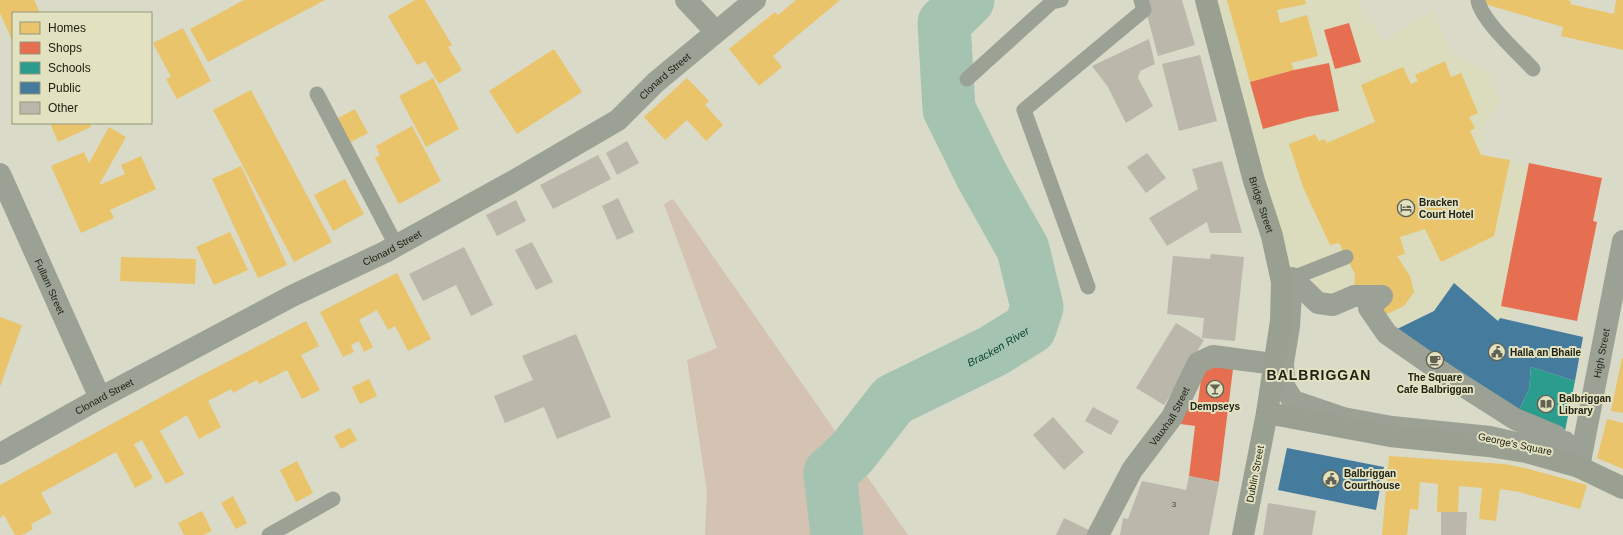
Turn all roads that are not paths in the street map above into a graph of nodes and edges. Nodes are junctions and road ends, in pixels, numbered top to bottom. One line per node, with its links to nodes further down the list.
1 (686, 0): 7 (street)
2 (755, 0): 7 (street, Clonard Street)
3 (1061, 0): 9 (lane)
4 (1141, 0): 16 (lane)
5 (1206, 0): 15 (main road, Bridge Street)
6 (1478, 0): 8 (lane)
7 (716, 32): 13 (street, Clonard Street)
8 (1533, 69)
9 (967, 80)
10 (317, 94): 13 (lane)
11 (0, 174): 18 (street, Fullam Street)
12 (1623, 241): 21 (street, High Street)
13 (396, 245): 18 (street, Clonard Street)
14 (1346, 256): 15 (lane)
15 (1287, 280): 15 (street, George's Square); 17 (main road, Bridge Street)
16 (1088, 287)
17 (1274, 364): 19 (main road, Bridge Street); 25 (street, Vauxhall Street)
18 (100, 398): 20 (street, Clonard Street)
19 (1267, 413): 21 (main road, George's Square); 26 (main road, Dublin Street)
20 (0, 454)
21 (1579, 467): 22 (main road, George's Square)
22 (1623, 488)
23 (333, 499): 24 (lane)
24 (269, 535)
25 (1098, 535)
26 (1243, 535)

